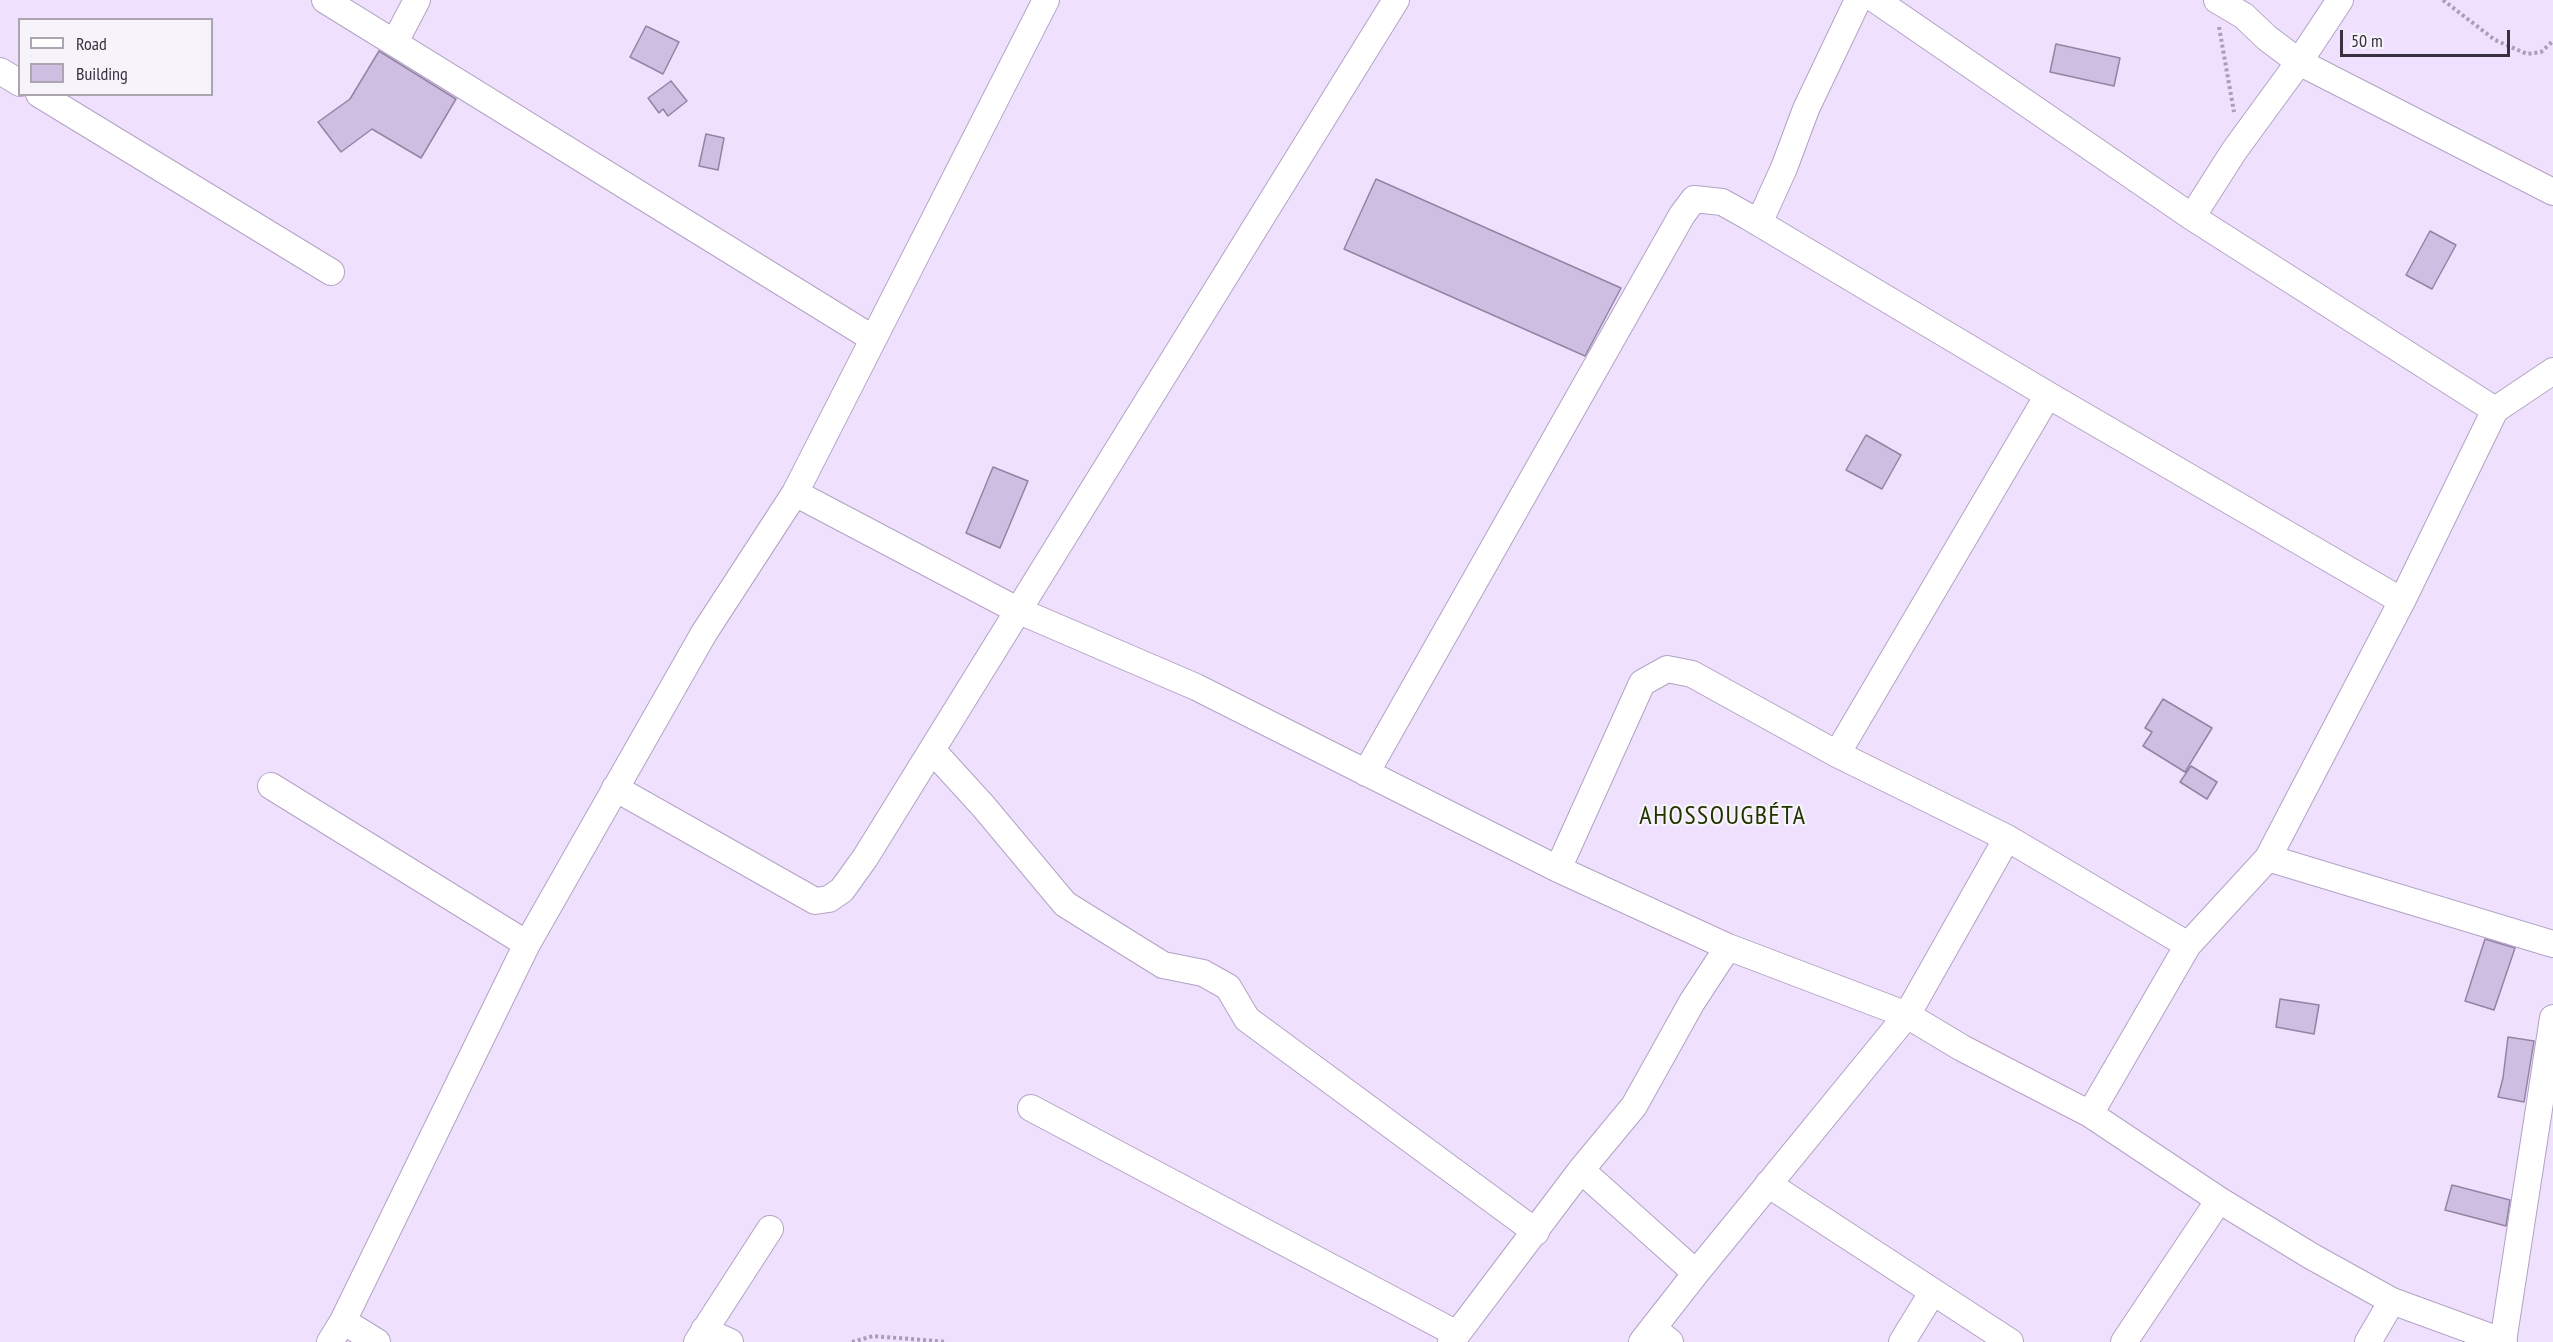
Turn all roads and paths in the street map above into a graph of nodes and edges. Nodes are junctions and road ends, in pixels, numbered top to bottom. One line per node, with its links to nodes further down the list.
1 (326, 0): 11 (street)
2 (417, 0): 11 (street)
3 (1046, 0): 21 (street)
4 (1396, 0): 27 (street)
5 (1858, 0): 19 (street)
6 (1876, 0): 18 (street)
7 (2340, 0): 12 (street)
8 (2443, 0): 10 (path)
9 (2217, 11): 12 (street); 16 (path)
10 (2553, 41)
11 (394, 42): 21 (street)
12 (2299, 62): 16 (street); 17 (street)
13 (0, 71): 14 (street)
14 (18, 82)
15 (42, 96): 20 (street)
16 (2234, 151): 18 (street)
17 (2553, 192)
18 (2192, 217): 24 (street)
19 (1759, 223): 23 (street); 30 (street)
20 (332, 272)
21 (872, 338): 25 (street)
22 (2553, 371): 24 (street)
23 (2048, 395): 26 (street); 29 (street)
24 (2495, 410): 26 (street)
25 (795, 492): 27 (street); 32 (street)
26 (2402, 601): 34 (street)
27 (1017, 610): 28 (street); 30 (street)
28 (932, 750): 32 (street); 48 (street)
29 (1837, 753): 33 (street); 35 (street)
30 (1366, 773): 35 (street)
31 (271, 786): 36 (street)
32 (615, 788): 36 (street)
33 (2007, 838): 38 (street); 40 (street)
34 (2268, 858): 37 (street); 38 (street)
35 (1558, 869): 39 (street)
36 (527, 944): 52 (street)
37 (2553, 944)
38 (2188, 945): 43 (street)
39 (1728, 947): 40 (street); 44 (street)
40 (1907, 1015): 43 (street); 45 (street)
41 (2553, 1018): 64 (street)
42 (1031, 1108): 55 (street)
43 (2090, 1114): 46 (street)
44 (1581, 1170): 48 (street); 49 (street)
45 (1768, 1184): 49 (street); 50 (street)
46 (2219, 1200): 51 (street); 62 (street)
47 (770, 1229): 53 (street)
48 (1536, 1232): 55 (street)
49 (1696, 1273): 54 (street)
50 (1932, 1293): 60 (street); 61 (street)
51 (2392, 1301): 63 (street); 64 (street)
52 (336, 1332): 56 (street)
53 (700, 1336): 57 (street)
54 (1655, 1337)
55 (1454, 1338)
56 (377, 1342)
57 (730, 1342)
58 (852, 1342): 59 (path)
59 (947, 1342)
60 (1902, 1342)
61 (2010, 1342)
62 (2124, 1342)
63 (2368, 1342)
64 (2504, 1342)

